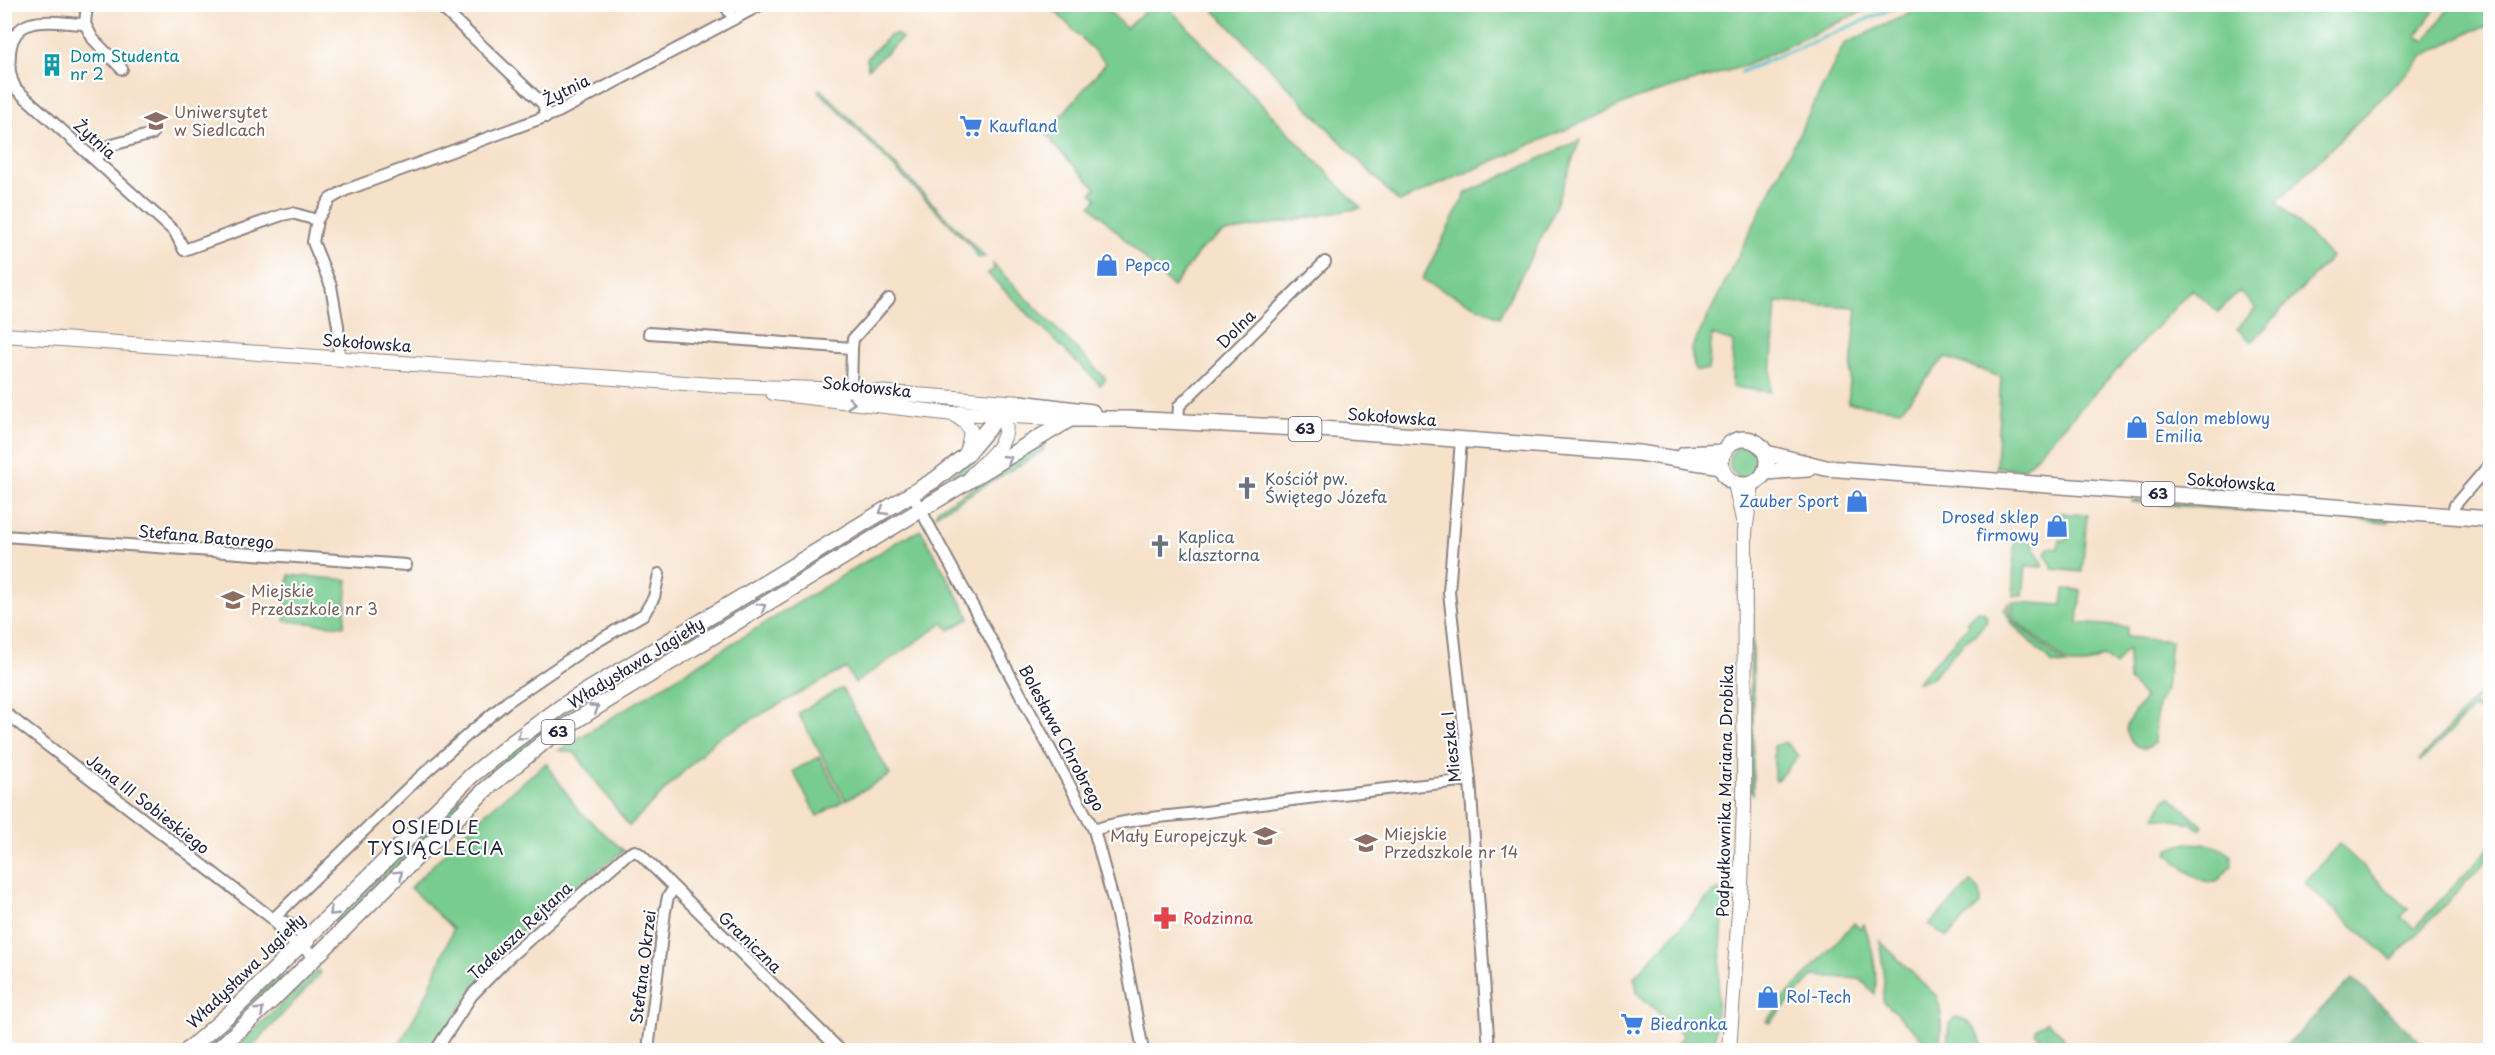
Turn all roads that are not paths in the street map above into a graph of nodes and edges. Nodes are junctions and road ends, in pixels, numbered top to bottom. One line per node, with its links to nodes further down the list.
1 (87, 4): 6 (street)
2 (438, 4): 8 (street)
3 (724, 4): 5 (street)
4 (762, 4): 5 (street, Żytnia)
5 (734, 19): 8 (street, Żytnia)
6 (85, 24): 7 (street); 10 (street, Żytnia)
7 (122, 69)
8 (547, 117): 11 (street, Żytnia)
9 (152, 134): 10 (street)
10 (95, 159): 11 (street, Żytnia)
11 (317, 220): 17 (street)
12 (1325, 261): 26 (street, Dolna)
13 (889, 299): 16 (street)
14 (649, 333): 16 (street)
15 (4, 335): 17 (street, Sokołowska)
16 (852, 348): 19 (street)
17 (339, 359): 18 (street, Sokołowska)
18 (727, 386): 19 (street, Sokołowska); 22 (street, Sokołowska, one-way to 22)
19 (851, 390): 20 (street, Sokołowska)
20 (991, 400): 21 (street, Sokołowska); 23 (street)
21 (1020, 403): 23 (main road, Władysława Jagiełły / 63); 25 (main road, Sokołowska / 63)
22 (954, 414): 23 (street, Sokołowska); 29 (street)
23 (1004, 415): 24 (street, Sokołowska); 29 (main road, Władysława Jagiełły / 63); 36 (street)
24 (1070, 419): 25 (main road, Sokołowska / 63); 36 (main road, Władysława Jagiełły / 63, one-way to 24)
25 (1118, 419): 26 (main road, Sokołowska / 63)
26 (1178, 422): 27 (main road, Sokołowska / 63)
27 (1461, 440): 30 (main road, Sokołowska / 63); 46 (street, Mieszka I)
28 (1766, 453): 30 (main road, 63); 32 (main road, Sokołowska / 63); 33 (main road)
29 (966, 455): 37 (main road, Władysława Jagiełły / 63)
30 (1723, 459): 34 (main road)
31 (2490, 464): 39 (street)
32 (1826, 468): 33 (main road, Sokołowska / 63); 39 (main road, Sokołowska / 63)
33 (1766, 472): 35 (main road)
34 (1735, 483): 35 (main road); 41 (street, Podpułkownika Mariana Drobika)
35 (1752, 484): 41 (street, Podpułkownika Mariana Drobika)
36 (958, 489): 38 (main road, Władysława Jagiełły / 63)
37 (912, 494): 38 (street, Bolesława Chrobrego); 51 (main road, Władysława Jagiełły / 63, one-way to 51)
38 (921, 511): 47 (street, Bolesława Chrobrego); 52 (main road, Władysława Jagiełły / 63, one-way to 38)
39 (2452, 516): 40 (main road, Sokołowska / 63)
40 (2490, 519)
41 (1745, 531): 60 (street, Podpułkownika Mariana Drobika)
42 (4, 536): 43 (street, Stefana Batorego)
43 (406, 565)
44 (659, 574): 50 (street)
45 (4, 712): 50 (street, Jana III Sobieskiego)
46 (1470, 780): 47 (street); 59 (street, Mieszka I)
47 (1094, 830): 58 (street, Bolesława Chrobrego)
48 (640, 854): 49 (street, Graniczna); 55 (street, Tadeusza Rejtana)
49 (674, 888): 56 (street, Stefana Okrzei); 57 (street, Graniczna)
50 (273, 919): 51 (street, Jana III Sobieskiego)
51 (302, 943): 52 (street, Jana III Sobieskiego); 53 (main road, Władysława Jagiełły / 63)
52 (317, 955): 54 (main road, Władysława Jagiełły / 63, one-way to 52)
53 (188, 1050)
54 (217, 1050)
55 (436, 1050)
56 (648, 1050)
57 (840, 1050)
58 (1143, 1050)
59 (1489, 1050)
60 (1729, 1050)

